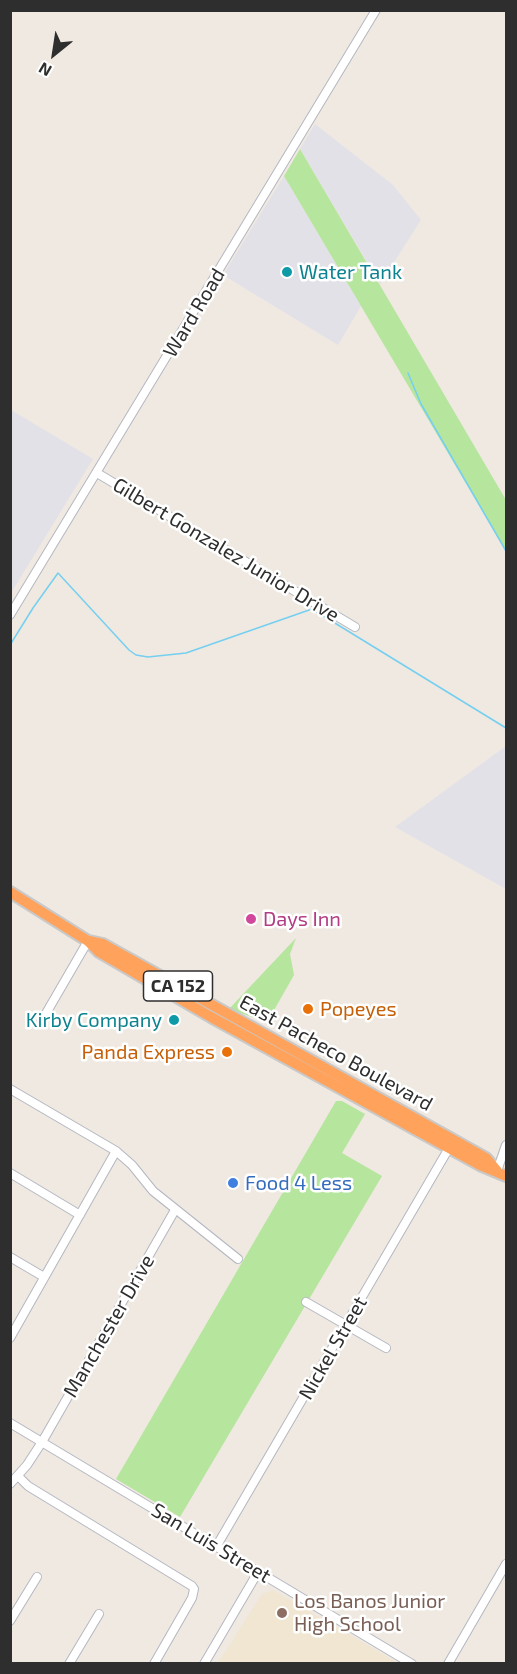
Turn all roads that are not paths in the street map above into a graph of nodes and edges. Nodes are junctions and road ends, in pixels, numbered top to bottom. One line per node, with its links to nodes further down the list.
1 (376, 10): 2 (street, Ward Road)
2 (97, 473): 3 (street, Ward Road); 4 (street, Gilbert Gonzalez Junior Drive)
3 (11, 615)
4 (355, 627)
5 (10, 892): 6 (highway, East Pacheco Boulevard / CA 152)
6 (88, 941): 7 (street); 10 (highway, East Pacheco Boulevard / CA 152); 13 (highway, East Pacheco Boulevard / CA 152)
7 (42, 1022)
8 (10, 1089): 11 (street)
9 (507, 1145): 13 (street)
10 (449, 1148): 13 (highway, East Pacheco Boulevard / CA 152); 20 (street, Nickel Street)
11 (116, 1151): 14 (street); 15 (street)
12 (10, 1173): 15 (street)
13 (504, 1174)
14 (175, 1210): 17 (street); 24 (street, Manchester Drive)
15 (80, 1215): 18 (street)
16 (10, 1257): 18 (street)
17 (238, 1259)
18 (44, 1277): 21 (street)
19 (306, 1302): 20 (street)
20 (346, 1325): 22 (street); 27 (street, Nickel Street)
21 (10, 1338)
22 (386, 1348)
23 (10, 1423): 24 (street, San Luis Street)
24 (42, 1442): 25 (street, Manchester Drive); 27 (street, San Luis Street)
25 (18, 1476): 26 (street, Manchester Drive); 34 (street)
26 (10, 1484)
27 (216, 1547): 29 (street, San Luis Street)
28 (507, 1564): 37 (street)
29 (258, 1572): 35 (street); 36 (street, San Luis Street)
30 (37, 1577): 32 (street)
31 (99, 1614): 33 (street)
32 (10, 1621)
33 (69, 1664)
34 (154, 1664)
35 (204, 1664)
36 (412, 1664)
37 (448, 1664)

